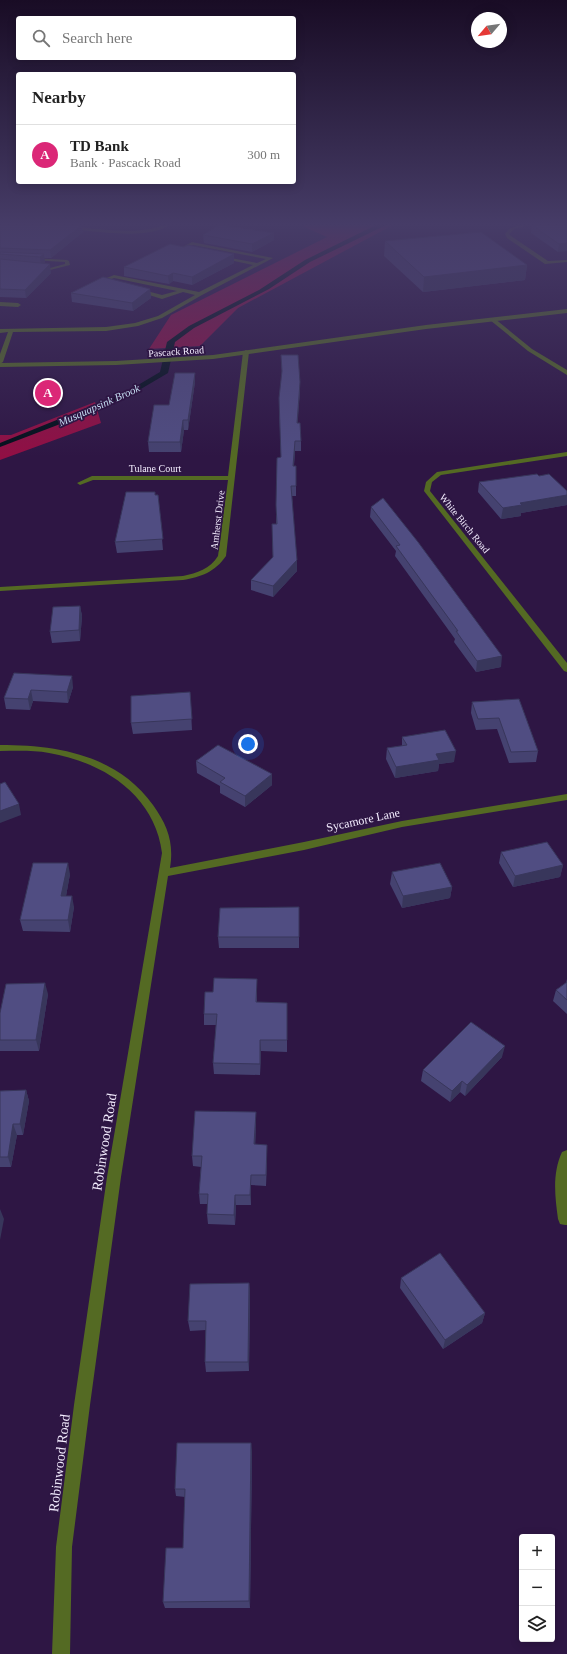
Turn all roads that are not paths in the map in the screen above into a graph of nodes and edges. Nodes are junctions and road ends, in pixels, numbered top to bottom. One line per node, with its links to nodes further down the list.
1 (186, 302): 7 (street)
2 (0, 304): 3 (street)
3 (18, 305)
4 (567, 311): 5 (street, Pascack Road)
5 (492, 319): 8 (street, Pascack Road); 10 (street)
6 (0, 331): 7 (street)
7 (11, 331): 9 (street)
8 (246, 352): 9 (street, Pascack Road); 12 (street, Amherst Drive)
9 (0, 364)
10 (567, 373)
11 (567, 454): 15 (street, White Birch Road)
12 (232, 478): 13 (street, Tulane Court); 14 (street, Amherst Drive)
13 (80, 483)
14 (0, 589)
15 (563, 657): 16 (street, White Birch Road)
16 (567, 669)
17 (0, 748): 19 (street, Robinwood Road)
18 (567, 797): 19 (street, Sycamore Lane)
19 (165, 873): 22 (street, Robinwood Road)
20 (567, 1156): 21 (street)
21 (565, 1219)
22 (61, 1654)

